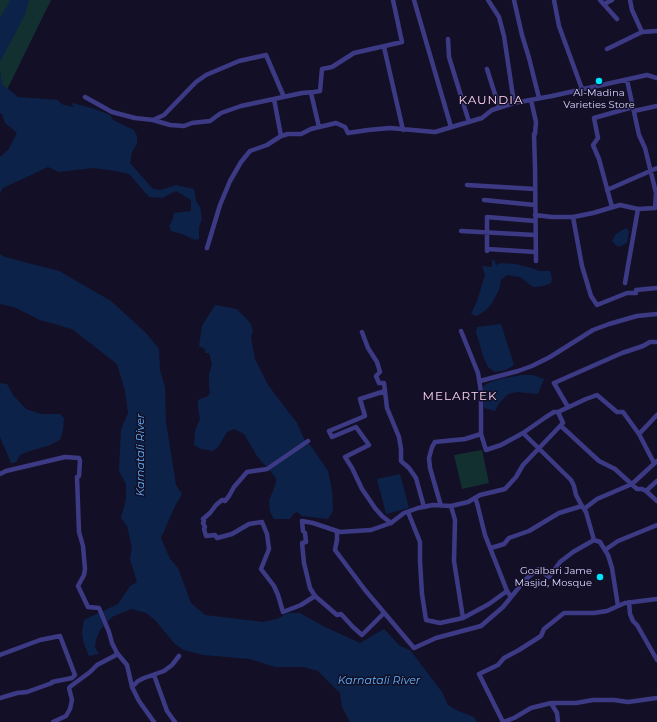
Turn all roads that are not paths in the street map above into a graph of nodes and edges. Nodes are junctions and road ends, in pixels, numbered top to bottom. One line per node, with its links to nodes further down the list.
1 (393, 0): 13 (street)
2 (414, 0): 32 (street)
3 (488, 0): 25 (street)
4 (514, 0): 22 (street)
5 (554, 0): 18 (street)
6 (612, 0): 8 (street)
7 (630, 0): 11 (street)
8 (602, 2): 9 (street)
9 (617, 18)
10 (657, 30): 11 (street)
11 (642, 32): 14 (street)
12 (448, 39): 30 (street)
13 (384, 47): 19 (street); 33 (street)
14 (607, 49)
15 (487, 69): 27 (street)
16 (657, 78): 17 (street)
17 (627, 80): 18 (street); 28 (street)
18 (582, 89): 22 (street)
19 (311, 93): 21 (street); 31 (street)
20 (85, 97): 29 (street)
21 (284, 97): 23 (street); 29 (street)
22 (539, 98): 24 (street)
23 (274, 99): 29 (street); 34 (street)
24 (531, 100): 25 (street); 38 (street)
25 (514, 103): 27 (street)
26 (657, 106): 28 (street)
27 (499, 107): 30 (street)
28 (634, 109): 36 (street); 39 (street)
29 (153, 120)
30 (469, 122): 32 (street)
31 (319, 127): 33 (street); 34 (street)
32 (451, 127): 33 (street)
33 (403, 130)
34 (281, 136): 50 (street)
35 (657, 168): 36 (street)
36 (650, 171): 39 (street); 43 (street)
37 (467, 185): 38 (street)
38 (535, 189): 41 (street)
39 (607, 190): 42 (street)
40 (484, 200): 41 (street)
41 (535, 205): 44 (street)
42 (612, 207): 43 (street); 45 (street)
43 (638, 209): 53 (street)
44 (535, 215): 45 (street); 46 (street)
45 (573, 217): 54 (street)
46 (535, 221): 48 (street); 49 (street)
47 (460, 231): 48 (street)
48 (487, 232): 49 (street); 51 (street)
49 (535, 235): 51 (street)
50 (207, 248)
51 (536, 252): 52 (street)
52 (536, 261)
53 (625, 283)
54 (657, 288)
55 (657, 314): 59 (street)
56 (461, 331): 59 (street)
57 (362, 332): 60 (street)
58 (657, 342): 61 (street)
59 (480, 380): 66 (street)
60 (385, 390): 79 (street); 82 (street)
61 (568, 407): 62 (street); 67 (street)
62 (558, 412): 64 (street); 65 (street)
63 (657, 415): 67 (street)
64 (561, 426): 69 (street); 73 (street)
65 (523, 433): 66 (street); 69 (street)
66 (481, 434): 77 (street)
67 (639, 434): 70 (street)
68 (308, 441): 89 (street)
69 (539, 450): 75 (street); 80 (street)
70 (656, 462): 73 (street)
71 (0, 474): 96 (street)
72 (657, 481): 74 (street)
73 (632, 484): 74 (street); 80 (street)
74 (646, 491): 76 (street)
75 (475, 498): 78 (street); 86 (street)
76 (657, 501)
77 (441, 506): 78 (street); 79 (street)
78 (451, 506): 95 (street)
79 (424, 507): 81 (street)
80 (583, 507): 85 (street); 86 (street)
81 (408, 512): 82 (street); 95 (street)
82 (391, 523): 84 (street)
83 (657, 525): 87 (street)
84 (337, 530): 89 (street); 94 (street)
85 (594, 540): 87 (street); 90 (street)
86 (491, 548): 88 (street)
87 (605, 550): 93 (street)
88 (507, 591): 90 (street); 95 (street)
89 (315, 596): 94 (street)
90 (511, 597): 94 (street)
91 (657, 599): 92 (street)
92 (629, 602): 93 (street); 99 (street)
93 (618, 606): 108 (street)
94 (384, 613)
95 (463, 618)
96 (118, 654): 101 (street); 105 (street)
97 (0, 655): 102 (street)
98 (179, 656): 100 (street)
99 (657, 660)
100 (154, 675): 101 (street); 107 (street)
101 (132, 687): 106 (street)
102 (0, 698)
103 (657, 698): 104 (street)
104 (551, 703): 108 (street); 109 (street)
105 (53, 722)
106 (154, 722)
107 (175, 722)
108 (503, 722)
109 (558, 722)

